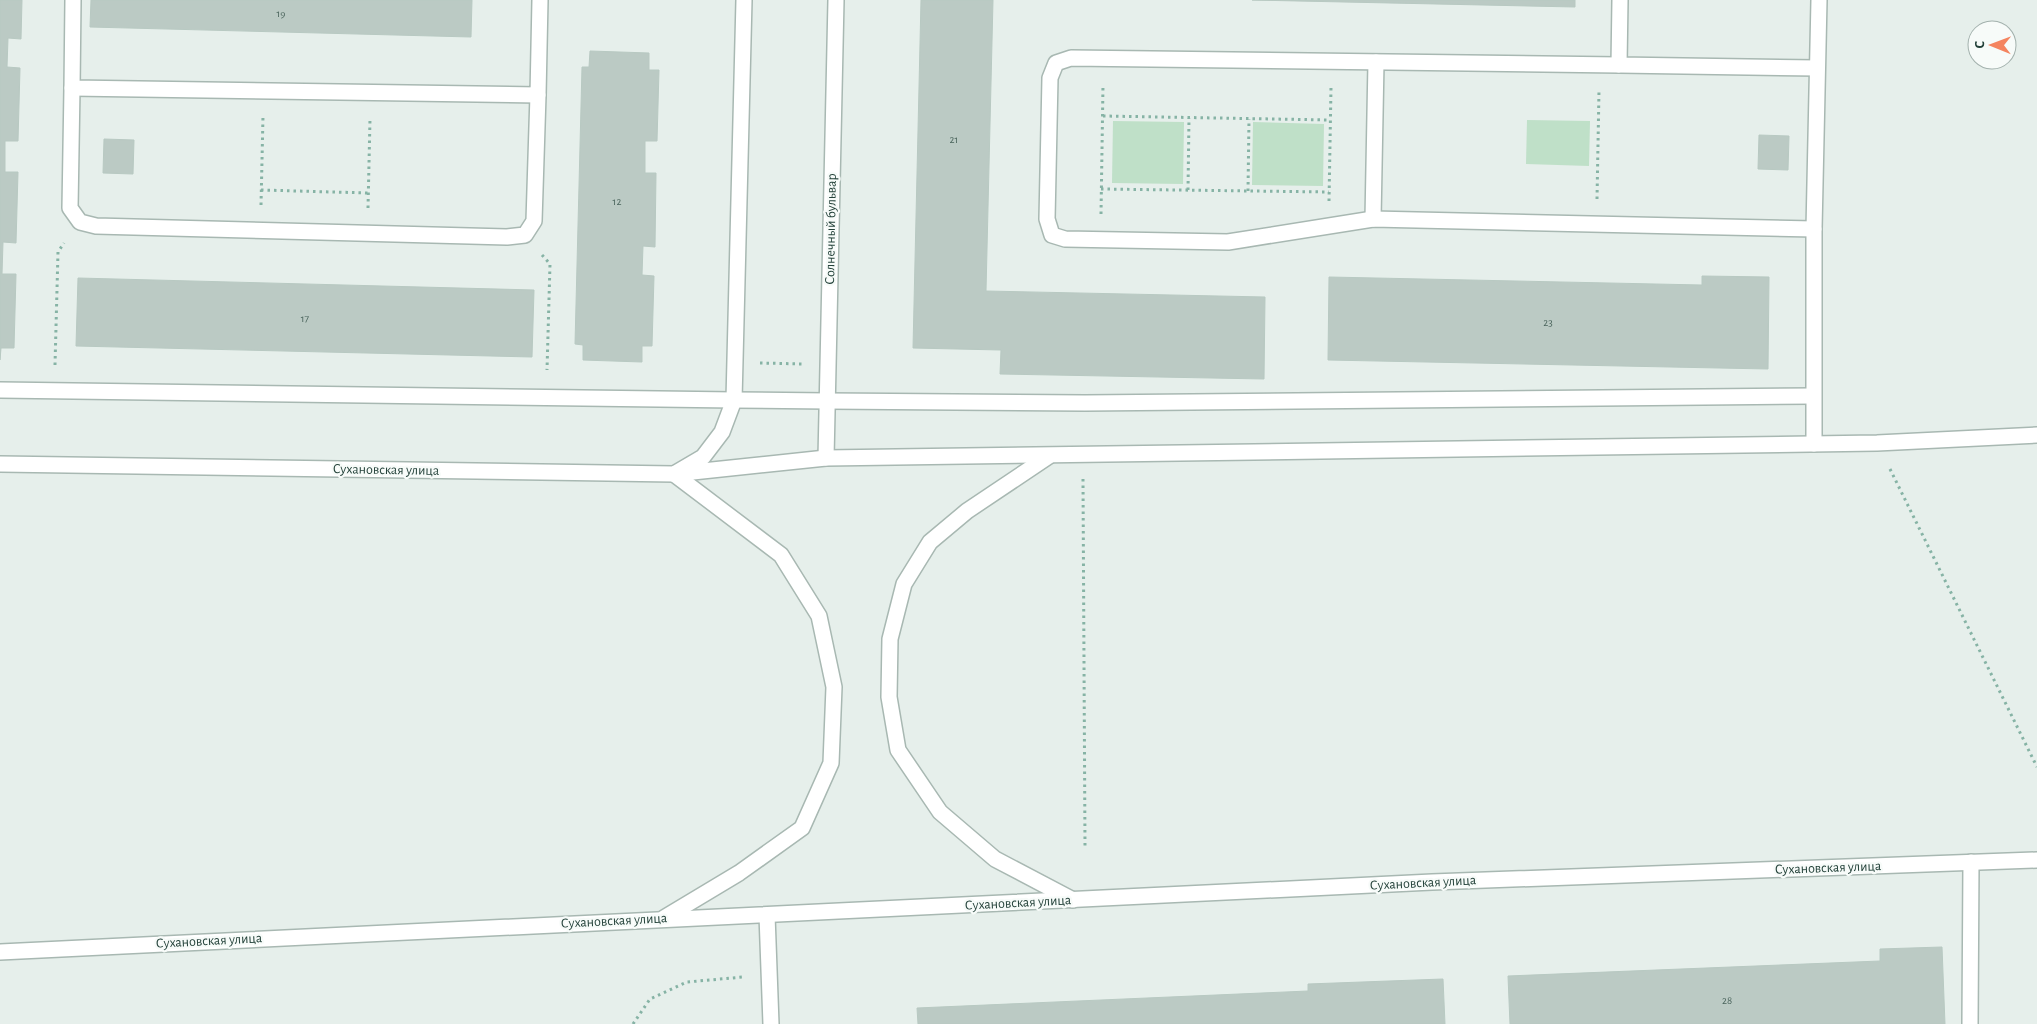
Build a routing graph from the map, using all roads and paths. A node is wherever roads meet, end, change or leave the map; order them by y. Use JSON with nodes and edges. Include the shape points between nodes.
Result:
{"nodes":[{"id":1,"x":73,"y":0,"type":"edge"},
{"id":2,"x":540,"y":0,"type":"edge"},
{"id":3,"x":744,"y":0,"type":"edge"},
{"id":4,"x":836,"y":0,"type":"edge"},
{"id":5,"x":1620,"y":0,"type":"edge"},
{"id":6,"x":1819,"y":0,"type":"edge"},
{"id":7,"x":1104,"y":58,"type":"junction"},
{"id":8,"x":1332,"y":62,"type":"junction"},
{"id":9,"x":1376,"y":62,"type":"junction"},
{"id":10,"x":1600,"y":65,"type":"junction"},
{"id":11,"x":1619,"y":66,"type":"junction"},
{"id":12,"x":1817,"y":68,"type":"junction"},
{"id":13,"x":72,"y":88,"type":"junction"},
{"id":14,"x":264,"y":91,"type":"junction"},
{"id":15,"x":371,"y":92,"type":"junction"},
{"id":16,"x":538,"y":95,"type":"junction"},
{"id":17,"x":1103,"y":116,"type":"junction"},
{"id":18,"x":1189,"y":118,"type":"junction"},
{"id":19,"x":1249,"y":119,"type":"junction"},
{"id":20,"x":1330,"y":120,"type":"junction"},
{"id":21,"x":1101,"y":189,"type":"junction"},
{"id":22,"x":261,"y":190,"type":"junction"},
{"id":23,"x":1188,"y":190,"type":"junction"},
{"id":24,"x":1248,"y":191,"type":"junction"},
{"id":25,"x":1329,"y":192,"type":"junction"},
{"id":26,"x":368,"y":193,"type":"junction"},
{"id":27,"x":1373,"y":219,"type":"junction"},
{"id":28,"x":80,"y":222,"type":"junction"},
{"id":29,"x":1596,"y":224,"type":"junction"},
{"id":30,"x":1328,"y":226,"type":"junction"},
{"id":31,"x":1814,"y":229,"type":"junction"},
{"id":32,"x":260,"y":230,"type":"junction"},
{"id":33,"x":367,"y":233,"type":"junction"},
{"id":34,"x":525,"y":235,"type":"junction"},
{"id":35,"x":1100,"y":240,"type":"junction"},
{"id":36,"x":759,"y":363,"type":"dead end"},
{"id":37,"x":805,"y":364,"type":"dead end"},
{"id":38,"x":55,"y":365,"type":"dead end"},
{"id":39,"x":547,"y":371,"type":"dead end"},
{"id":40,"x":0,"y":390,"type":"edge"},
{"id":41,"x":1813,"y":396,"type":"junction"},
{"id":42,"x":734,"y":400,"type":"junction"},
{"id":43,"x":828,"y":401,"type":"junction"},
{"id":44,"x":2037,"y":435,"type":"edge"},
{"id":45,"x":1877,"y":443,"type":"junction"},
{"id":46,"x":1814,"y":444,"type":"junction"},
{"id":47,"x":1049,"y":456,"type":"junction"},
{"id":48,"x":1083,"y":456,"type":"junction"},
{"id":49,"x":826,"y":458,"type":"junction"},
{"id":50,"x":0,"y":464,"type":"edge"},
{"id":51,"x":674,"y":474,"type":"junction"},
{"id":52,"x":2037,"y":767,"type":"edge"},
{"id":53,"x":1085,"y":846,"type":"dead end"},
{"id":54,"x":2037,"y":860,"type":"edge"},
{"id":55,"x":1971,"y":862,"type":"junction"},
{"id":56,"x":1074,"y":900,"type":"junction"},
{"id":57,"x":767,"y":915,"type":"junction"},
{"id":58,"x":664,"y":918,"type":"junction"},
{"id":59,"x":0,"y":952,"type":"edge"},
{"id":60,"x":768,"y":975,"type":"junction"},
{"id":61,"x":633,"y":1024,"type":"edge"},
{"id":62,"x":771,"y":1024,"type":"edge"},
{"id":63,"x":1970,"y":1024,"type":"edge"}],
"edges":[{"from":1,"to":13,"type":"street"},
{"from":2,"to":16,"type":"street"},
{"from":3,"to":42,"type":"street"},
{"from":4,"to":43,"type":"street","name":"Солнечный бульвар"},
{"from":5,"to":11,"type":"street"},
{"from":6,"to":12,"type":"street"},
{"from":7,"to":8,"type":"street"},
{"from":7,"to":17,"type":"path"},
{"from":7,"to":35,"type":"street","via":[[1071,58],[1056,64],[1050,78],[1047,210],[1052,235],[1065,239]]},
{"from":8,"to":9,"type":"street"},
{"from":8,"to":20,"type":"path"},
{"from":9,"to":10,"type":"street"},
{"from":9,"to":27,"type":"street"},
{"from":10,"to":11,"type":"street"},
{"from":10,"to":29,"type":"path"},
{"from":11,"to":12,"type":"street"},
{"from":12,"to":31,"type":"street"},
{"from":13,"to":14,"type":"street"},
{"from":13,"to":28,"type":"street","via":[[70,208]]},
{"from":14,"to":15,"type":"street"},
{"from":14,"to":22,"type":"path"},
{"from":15,"to":16,"type":"street"},
{"from":15,"to":26,"type":"path"},
{"from":16,"to":34,"type":"street","via":[[534,221]]},
{"from":17,"to":18,"type":"path"},
{"from":17,"to":21,"type":"path"},
{"from":18,"to":19,"type":"path"},
{"from":18,"to":23,"type":"path"},
{"from":19,"to":20,"type":"path"},
{"from":19,"to":24,"type":"path"},
{"from":20,"to":25,"type":"path"},
{"from":21,"to":23,"type":"path"},
{"from":21,"to":35,"type":"path"},
{"from":22,"to":26,"type":"path"},
{"from":22,"to":32,"type":"path"},
{"from":23,"to":24,"type":"path"},
{"from":24,"to":25,"type":"path"},
{"from":25,"to":30,"type":"path"},
{"from":26,"to":33,"type":"path"},
{"from":27,"to":29,"type":"street"},
{"from":27,"to":30,"type":"street"},
{"from":28,"to":32,"type":"street","via":[[96,226]]},
{"from":28,"to":38,"type":"path","via":[[58,252]]},
{"from":29,"to":31,"type":"street"},
{"from":30,"to":35,"type":"street","via":[[1228,242]]},
{"from":31,"to":41,"type":"street"},
{"from":32,"to":33,"type":"street"},
{"from":33,"to":34,"type":"street"},
{"from":34,"to":39,"type":"path","via":[[550,264]]},
{"from":36,"to":37,"type":"path"},
{"from":40,"to":42,"type":"street"},
{"from":41,"to":43,"type":"street","via":[[1085,403]]},
{"from":41,"to":46,"type":"street"},
{"from":42,"to":43,"type":"street"},
{"from":42,"to":51,"type":"street","via":[[722,432],[703,457]]},
{"from":43,"to":49,"type":"street","name":"Солнечный бульвар"},
{"from":44,"to":45,"type":"street","name":"Сухановская улица"},
{"from":45,"to":46,"type":"street","name":"Сухановская улица"},
{"from":45,"to":52,"type":"path"},
{"from":46,"to":48,"type":"street","name":"Сухановская улица"},
{"from":47,"to":48,"type":"street","name":"Сухановская улица"},
{"from":47,"to":49,"type":"street","name":"Сухановская улица"},
{"from":47,"to":56,"type":"street","via":[[967,511],[930,542],[904,584],[890,639],[889,696],[898,750],[940,812],[995,859]]},
{"from":48,"to":53,"type":"path"},
{"from":49,"to":51,"type":"street","name":"Сухановская улица"},
{"from":50,"to":51,"type":"street","name":"Сухановская улица"},
{"from":51,"to":58,"type":"street","via":[[781,555],[819,616],[834,688],[831,763],[802,828],[739,873]]},
{"from":54,"to":55,"type":"street","name":"Сухановская улица"},
{"from":55,"to":56,"type":"street","name":"Сухановская улица","via":[[1432,882]]},
{"from":55,"to":63,"type":"street"},
{"from":56,"to":57,"type":"street","name":"Сухановская улица"},
{"from":57,"to":58,"type":"street","name":"Сухановская улица"},
{"from":57,"to":60,"type":"street"},
{"from":58,"to":59,"type":"street","name":"Сухановская улица"},
{"from":60,"to":61,"type":"path","via":[[686,982],[650,999]]},
{"from":60,"to":62,"type":"street"}]}
